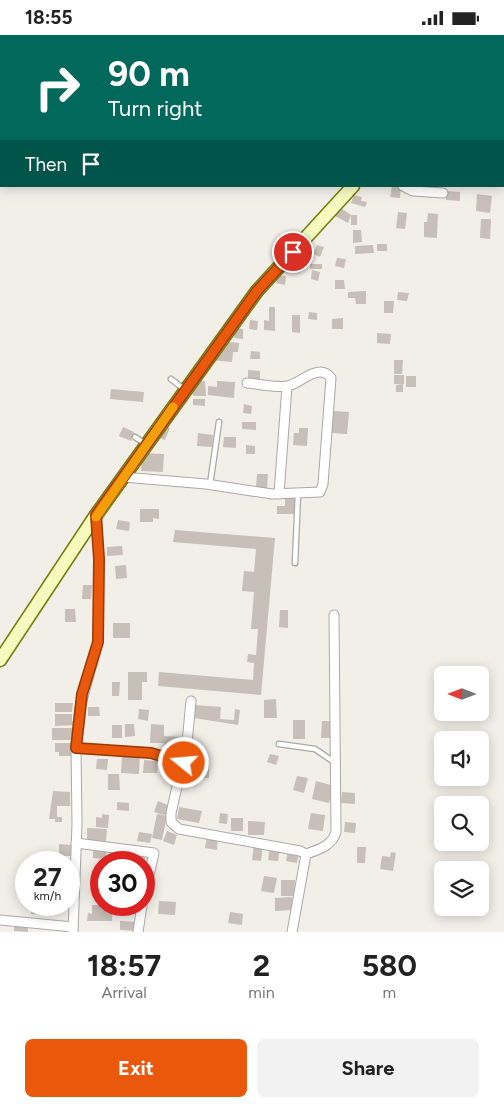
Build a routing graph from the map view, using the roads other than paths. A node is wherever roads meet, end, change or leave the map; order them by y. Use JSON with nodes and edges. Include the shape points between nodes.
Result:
{"nodes":[{"id":1,"x":352,"y":187,"type":"edge"},
{"id":2,"x":405,"y":187,"type":"edge"},
{"id":3,"x":443,"y":193,"type":"dead end"},
{"id":4,"x":171,"y":379,"type":"dead end"},
{"id":5,"x":247,"y":383,"type":"dead end"},
{"id":6,"x":181,"y":386,"type":"junction"},
{"id":7,"x":287,"y":386,"type":"junction"},
{"id":8,"x":219,"y":422,"type":"dead end"},
{"id":9,"x":123,"y":477,"type":"junction"},
{"id":10,"x":210,"y":485,"type":"junction"},
{"id":11,"x":279,"y":494,"type":"junction"},
{"id":12,"x":298,"y":495,"type":"junction"},
{"id":13,"x":96,"y":515,"type":"junction"},
{"id":14,"x":295,"y":563,"type":"dead end"},
{"id":15,"x":334,"y":615,"type":"dead end"},
{"id":16,"x":0,"y":660,"type":"edge"},
{"id":17,"x":191,"y":701,"type":"dead end"},
{"id":18,"x":279,"y":744,"type":"dead end"},
{"id":19,"x":76,"y":748,"type":"junction"},
{"id":20,"x":184,"y":763,"type":"junction"},
{"id":21,"x":335,"y":763,"type":"junction"},
{"id":22,"x":76,"y":843,"type":"junction"},
{"id":23,"x":138,"y":851,"type":"edge"},
{"id":24,"x":306,"y":854,"type":"junction"},
{"id":25,"x":140,"y":916,"type":"edge"},
{"id":26,"x":0,"y":920,"type":"edge"},
{"id":27,"x":73,"y":930,"type":"edge"},
{"id":28,"x":138,"y":932,"type":"edge"},
{"id":29,"x":292,"y":932,"type":"edge"}],
"edges":[{"from":1,"to":6,"type":"street","via":[[257,291]]},
{"from":2,"to":3,"type":"street","via":[[413,191]]},
{"from":4,"to":6,"type":"lane"},
{"from":5,"to":7,"type":"street"},
{"from":6,"to":9,"type":"street","via":[[141,441]]},
{"from":7,"to":11,"type":"street"},
{"from":7,"to":12,"type":"street","via":[[315,373],[324,373],[331,379],[323,487],[319,493]]},
{"from":8,"to":10,"type":"lane"},
{"from":9,"to":10,"type":"street"},
{"from":9,"to":13,"type":"street"},
{"from":10,"to":11,"type":"street"},
{"from":11,"to":12,"type":"street"},
{"from":12,"to":14,"type":"lane"},
{"from":13,"to":16,"type":"street"},
{"from":13,"to":19,"type":"street","via":[[98,642],[82,694]]},
{"from":15,"to":21,"type":"street"},
{"from":17,"to":20,"type":"street"},
{"from":18,"to":21,"type":"lane","via":[[316,749]]},
{"from":19,"to":20,"type":"street","via":[[151,753]]},
{"from":19,"to":22,"type":"street"},
{"from":20,"to":24,"type":"street","via":[[171,813],[174,827]]},
{"from":21,"to":24,"type":"street","via":[[334,838],[319,850]]},
{"from":22,"to":23,"type":"street"},
{"from":22,"to":27,"type":"street"},
{"from":24,"to":29,"type":"street"},
{"from":25,"to":28,"type":"street"},
{"from":26,"to":27,"type":"street"}]}
